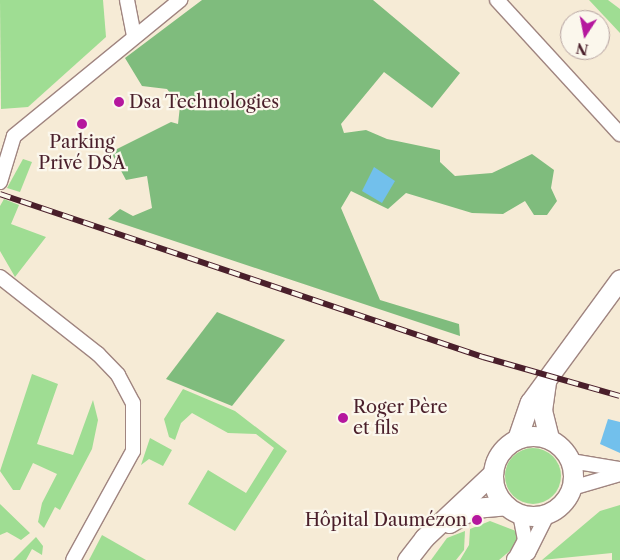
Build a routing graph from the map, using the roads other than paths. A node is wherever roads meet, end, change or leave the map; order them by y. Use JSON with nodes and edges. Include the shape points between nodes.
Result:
{"nodes":[{"id":1,"x":127,"y":0,"type":"edge"},
{"id":2,"x":180,"y":0,"type":"edge"},
{"id":3,"x":497,"y":0,"type":"edge"},
{"id":4,"x":134,"y":34,"type":"junction"},
{"id":5,"x":620,"y":134,"type":"edge"},
{"id":6,"x":0,"y":182,"type":"edge"},
{"id":7,"x":0,"y":277,"type":"edge"},
{"id":8,"x":620,"y":279,"type":"edge"},
{"id":9,"x":547,"y":380,"type":"junction"},
{"id":10,"x":517,"y":439,"type":"junction"},
{"id":11,"x":549,"y":439,"type":"junction"},
{"id":12,"x":570,"y":461,"type":"junction"},
{"id":13,"x":620,"y":469,"type":"edge"},
{"id":14,"x":493,"y":472,"type":"junction"},
{"id":15,"x":620,"y":474,"type":"edge"},
{"id":16,"x":572,"y":488,"type":"junction"},
{"id":17,"x":513,"y":509,"type":"junction"},
{"id":18,"x":548,"y":514,"type":"junction"},
{"id":19,"x":73,"y":560,"type":"edge"},
{"id":20,"x":408,"y":560,"type":"edge"}],
"edges":[{"from":1,"to":4,"type":"street"},
{"from":2,"to":4,"type":"street"},
{"from":3,"to":5,"type":"street"},
{"from":4,"to":6,"type":"street","via":[[14,136]]},
{"from":7,"to":19,"type":"street","via":[[98,354],[118,375],[133,404],[133,451]]},
{"from":8,"to":9,"type":"main road"},
{"from":9,"to":10,"type":"main road","via":[[530,402]]},
{"from":9,"to":11,"type":"main road","via":[[542,410]]},
{"from":10,"to":11,"type":"main road"},
{"from":10,"to":14,"type":"main road","via":[[499,455]]},
{"from":11,"to":12,"type":"main road"},
{"from":12,"to":13,"type":"street"},
{"from":12,"to":16,"type":"main road"},
{"from":14,"to":17,"type":"main road","via":[[496,491]]},
{"from":14,"to":20,"type":"main road","via":[[424,538]]},
{"from":15,"to":16,"type":"street"},
{"from":16,"to":18,"type":"main road","via":[[558,508]]},
{"from":17,"to":18,"type":"main road"},
{"from":17,"to":18,"type":"street","via":[[526,540],[514,559],[528,553]]},
{"from":17,"to":20,"type":"main road","via":[[489,504],[467,512]]}]}
